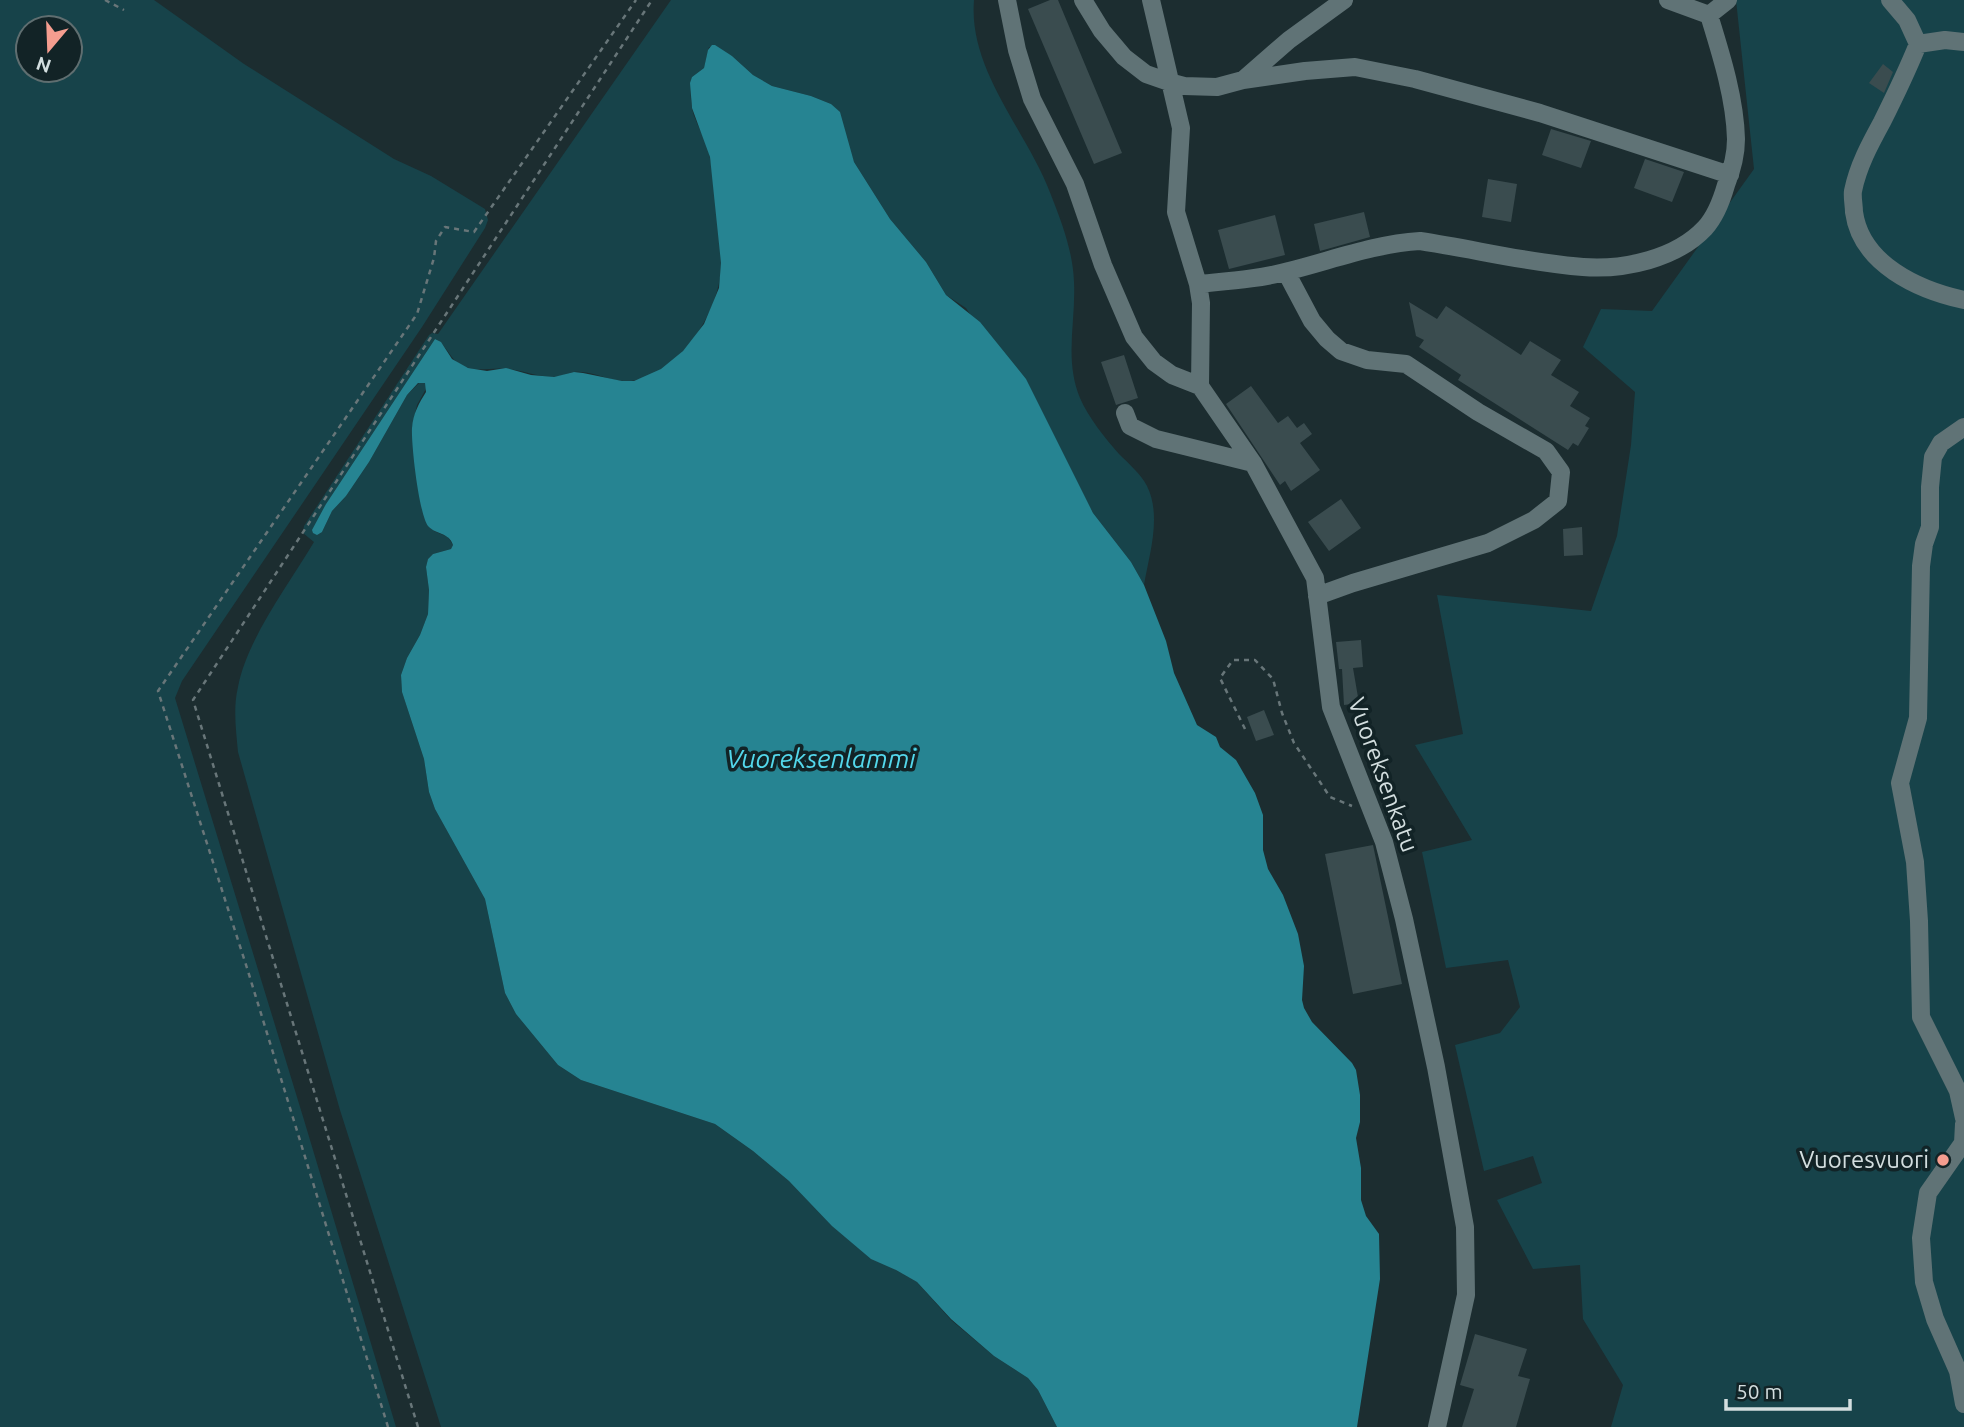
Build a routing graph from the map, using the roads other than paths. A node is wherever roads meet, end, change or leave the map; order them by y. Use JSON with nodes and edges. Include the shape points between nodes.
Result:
{"nodes":[{"id":1,"x":1007,"y":0,"type":"edge"},
{"id":2,"x":1083,"y":0,"type":"edge"},
{"id":3,"x":1151,"y":0,"type":"edge"},
{"id":4,"x":1344,"y":0,"type":"edge"},
{"id":5,"x":1668,"y":0,"type":"edge"},
{"id":6,"x":1727,"y":0,"type":"edge"},
{"id":7,"x":1890,"y":0,"type":"edge"},
{"id":8,"x":1709,"y":15,"type":"junction"},
{"id":9,"x":1964,"y":42,"type":"edge"},
{"id":10,"x":1918,"y":44,"type":"junction"},
{"id":11,"x":1243,"y":80,"type":"junction"},
{"id":12,"x":1169,"y":82,"type":"junction"},
{"id":13,"x":1730,"y":174,"type":"junction"},
{"id":14,"x":1286,"y":272,"type":"junction"},
{"id":15,"x":1198,"y":284,"type":"junction"},
{"id":16,"x":1964,"y":300,"type":"edge"},
{"id":17,"x":1200,"y":386,"type":"junction"},
{"id":18,"x":1125,"y":413,"type":"dead end"},
{"id":19,"x":1964,"y":426,"type":"edge"},
{"id":20,"x":1253,"y":463,"type":"junction"},
{"id":21,"x":1317,"y":596,"type":"junction"},
{"id":22,"x":1964,"y":1118,"type":"edge"},
{"id":23,"x":1964,"y":1124,"type":"edge"},
{"id":24,"x":1964,"y":1404,"type":"edge"},
{"id":25,"x":1437,"y":1427,"type":"edge"}],
"edges":[{"from":1,"to":17,"type":"street","via":[[1032,99],[1075,184],[1134,337],[1154,362]]},
{"from":2,"to":12,"type":"street","via":[[1124,57],[1146,74]]},
{"from":3,"to":12,"type":"street"},
{"from":4,"to":11,"type":"street"},
{"from":5,"to":8,"type":"street"},
{"from":6,"to":8,"type":"street"},
{"from":7,"to":10,"type":"street","via":[[1907,20]]},
{"from":8,"to":13,"type":"street","via":[[1734,116],[1736,141]]},
{"from":9,"to":10,"type":"street"},
{"from":10,"to":16,"type":"street","via":[[1861,163],[1852,194],[1856,224],[1870,249],[1898,273],[1931,291]]},
{"from":11,"to":12,"type":"street","via":[[1217,87]]},
{"from":11,"to":13,"type":"street","via":[[1355,67],[1540,113]]},
{"from":12,"to":15,"type":"street","via":[[1181,128],[1175,212]]},
{"from":13,"to":14,"type":"street","via":[[1706,227],[1681,248],[1653,259],[1583,268],[1420,241],[1387,244]]},
{"from":14,"to":15,"type":"street"},
{"from":14,"to":21,"type":"street","via":[[1312,321],[1341,351],[1367,360],[1406,364],[1546,451],[1561,472],[1558,501],[1508,535]]},
{"from":15,"to":17,"type":"street"},
{"from":17,"to":20,"type":"street","name":"Vuoreksenkatu"},
{"from":18,"to":20,"type":"street","via":[[1130,426],[1148,435]]},
{"from":19,"to":22,"type":"street","via":[[1941,443],[1933,457],[1930,527],[1921,566],[1918,718],[1900,783],[1915,862],[1921,1017],[1958,1091]]},
{"from":20,"to":21,"type":"street","name":"Vuoreksenkatu","via":[[1315,578]]},
{"from":21,"to":25,"type":"street","name":"Vuoreksenkatu","via":[[1331,707],[1384,842],[1404,919],[1465,1227],[1466,1295]]},
{"from":23,"to":24,"type":"street","via":[[1963,1143],[1928,1193],[1921,1238],[1924,1282],[1958,1371]]}]}
